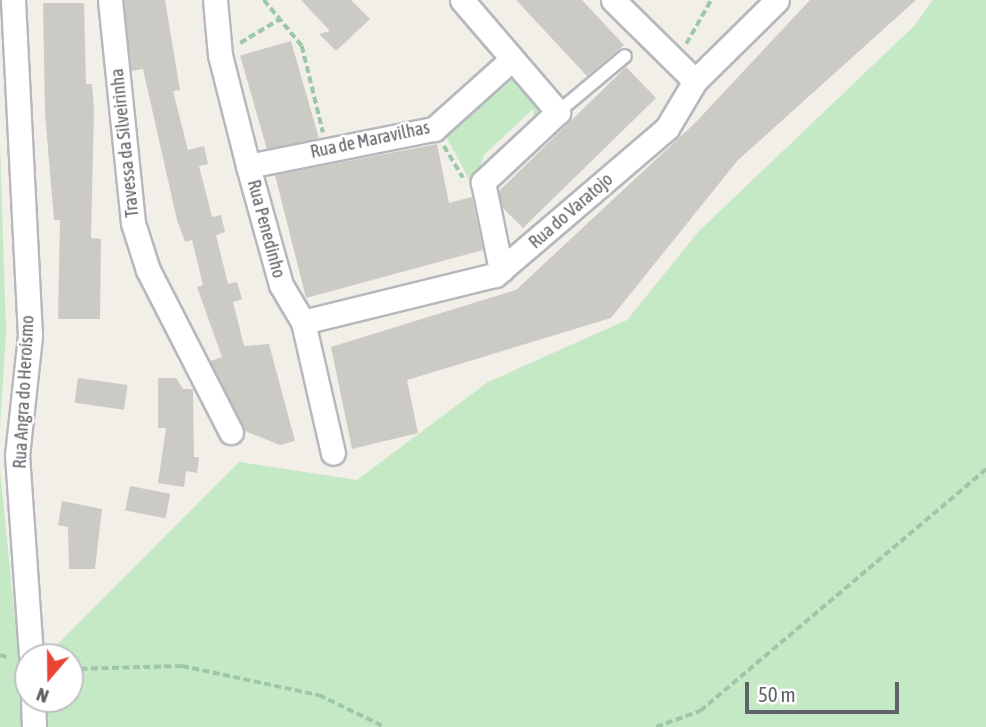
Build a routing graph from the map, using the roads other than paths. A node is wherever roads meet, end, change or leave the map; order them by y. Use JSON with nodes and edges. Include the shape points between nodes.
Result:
{"nodes":[{"id":1,"x":13,"y":0,"type":"edge"},
{"id":2,"x":110,"y":0,"type":"edge"},
{"id":3,"x":215,"y":0,"type":"edge"},
{"id":4,"x":462,"y":0,"type":"edge"},
{"id":5,"x":613,"y":0,"type":"edge"},
{"id":6,"x":777,"y":0,"type":"edge"},
{"id":7,"x":625,"y":57,"type":"dead end"},
{"id":8,"x":511,"y":60,"type":"junction"},
{"id":9,"x":695,"y":81,"type":"junction"},
{"id":10,"x":558,"y":112,"type":"junction"},
{"id":11,"x":248,"y":166,"type":"junction"},
{"id":12,"x":501,"y":270,"type":"junction"},
{"id":13,"x":303,"y":322,"type":"junction"},
{"id":14,"x":231,"y":432,"type":"dead end"},
{"id":15,"x":334,"y":453,"type":"dead end"},
{"id":16,"x":30,"y":643,"type":"edge"}],
"edges":[{"from":1,"to":16,"type":"street","name":"Rua Angra do Heroísmo","via":[[30,337],[17,455]]},
{"from":2,"to":14,"type":"street","name":"Travessa da Silveirinha","via":[[133,223],[148,270]]},
{"from":3,"to":11,"type":"street","name":"Rua Penedinho","via":[[220,55]]},
{"from":4,"to":8,"type":"street"},
{"from":5,"to":9,"type":"street"},
{"from":6,"to":9,"type":"street","name":"Rua do Varatojo"},
{"from":7,"to":10,"type":"lane"},
{"from":8,"to":10,"type":"street"},
{"from":8,"to":11,"type":"street","name":"Rua de Maravilhas","via":[[434,129]]},
{"from":9,"to":12,"type":"street","name":"Rua do Varatojo","via":[[667,128]]},
{"from":10,"to":12,"type":"street","via":[[483,182]]},
{"from":11,"to":13,"type":"street","name":"Rua Penedinho","via":[[281,285]]},
{"from":12,"to":13,"type":"street","name":"Rua do Varatojo"},
{"from":13,"to":15,"type":"street","name":"Rua Penedinho"}]}
